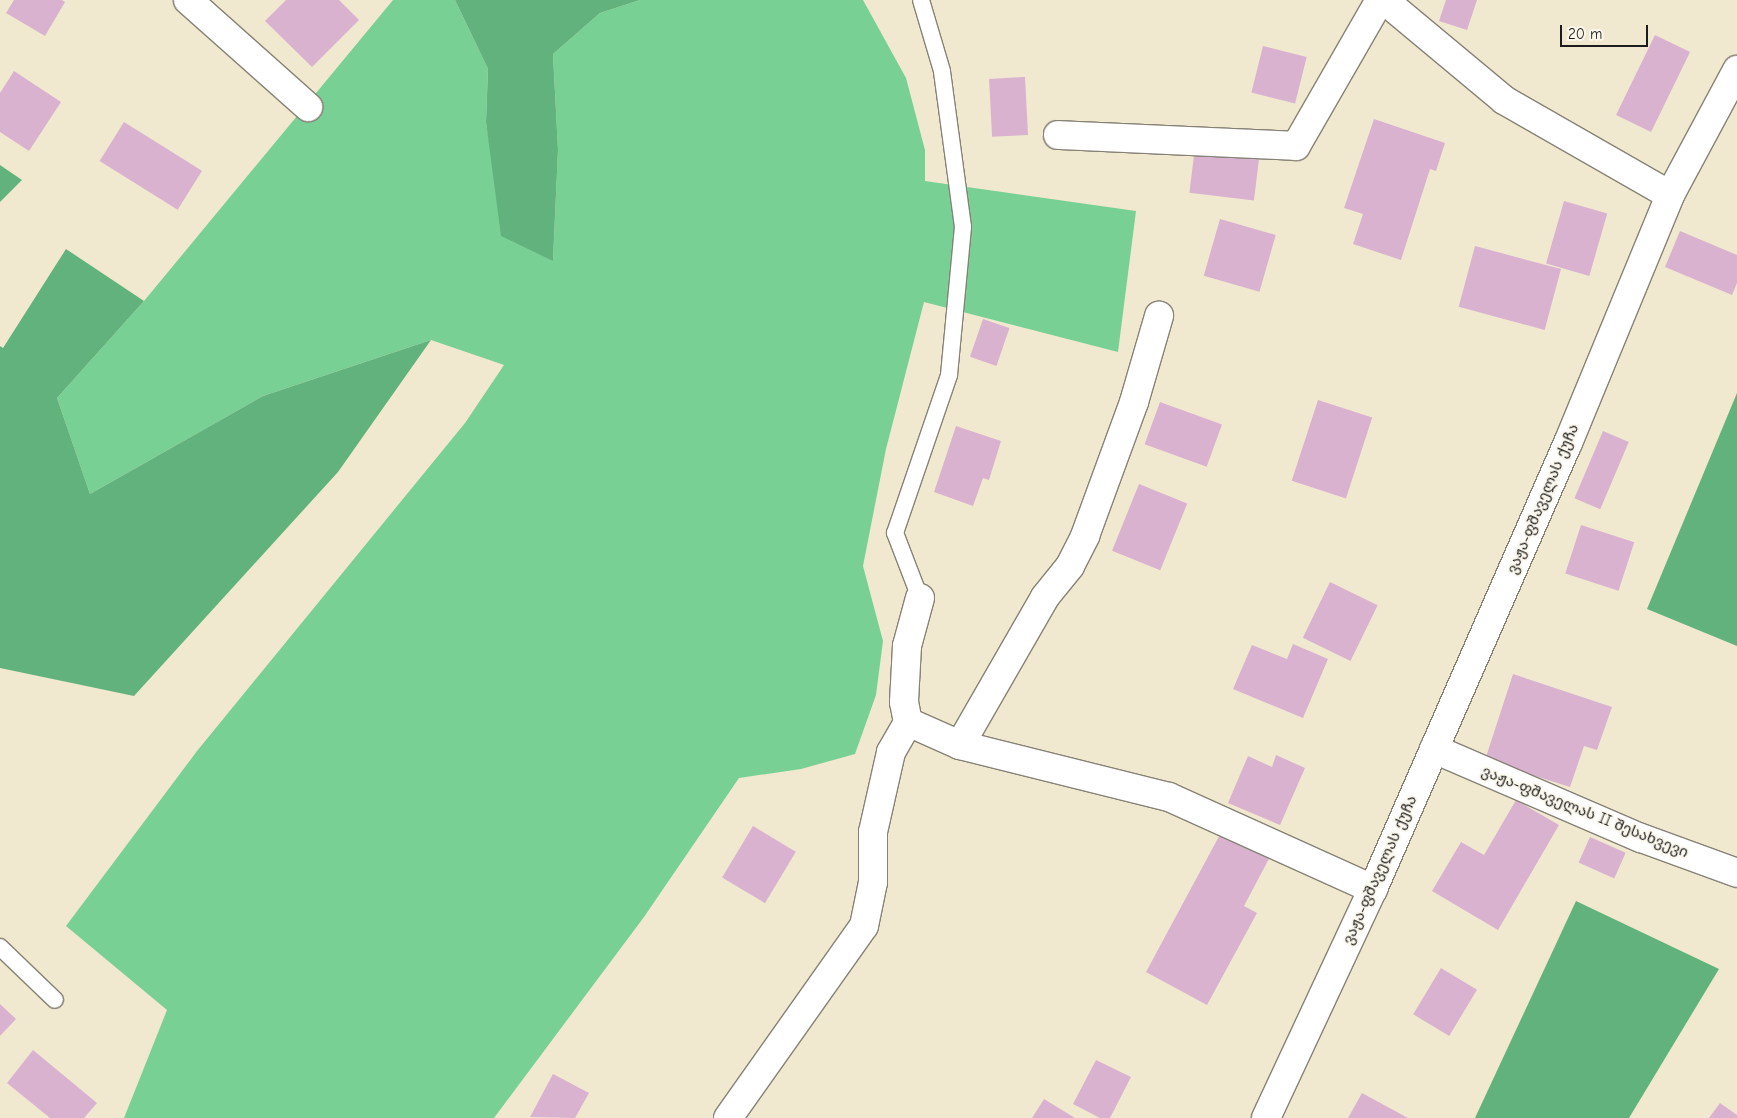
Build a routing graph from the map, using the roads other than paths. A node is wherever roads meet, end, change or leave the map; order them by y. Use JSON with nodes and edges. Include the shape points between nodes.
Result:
{"nodes":[{"id":1,"x":188,"y":0,"type":"edge"},
{"id":2,"x":921,"y":0,"type":"edge"},
{"id":3,"x":1380,"y":0,"type":"edge"},
{"id":4,"x":1384,"y":0,"type":"edge"},
{"id":5,"x":1737,"y":70,"type":"edge"},
{"id":6,"x":308,"y":107,"type":"dead end"},
{"id":7,"x":1058,"y":135,"type":"dead end"},
{"id":8,"x":1670,"y":195,"type":"junction"},
{"id":9,"x":1159,"y":316,"type":"dead end"},
{"id":10,"x":920,"y":598,"type":"joint"},
{"id":11,"x":908,"y":722,"type":"junction"},
{"id":12,"x":960,"y":745,"type":"junction"},
{"id":13,"x":1434,"y":749,"type":"junction"},
{"id":14,"x":1737,"y":873,"type":"edge"},
{"id":15,"x":1373,"y":889,"type":"junction"},
{"id":16,"x":0,"y":947,"type":"edge"},
{"id":17,"x":55,"y":1000,"type":"dead end"},
{"id":18,"x":728,"y":1118,"type":"edge"},
{"id":19,"x":1266,"y":1118,"type":"edge"}],
"edges":[{"from":1,"to":6,"type":"street"},
{"from":2,"to":10,"type":"lane","via":[[942,71],[963,227],[949,375],[895,533]]},
{"from":3,"to":7,"type":"street","via":[[1296,146]]},
{"from":4,"to":8,"type":"street","via":[[1504,100]]},
{"from":5,"to":8,"type":"street","name":"ვაჟა-ფშაველას ქუჩა"},
{"from":8,"to":13,"type":"street","name":"ვაჟა-ფშაველას ქუჩა","via":[[1568,443]]},
{"from":9,"to":12,"type":"street","via":[[1134,402],[1085,536],[1070,566],[1045,596]]},
{"from":10,"to":11,"type":"street","via":[[908,646],[904,702]]},
{"from":11,"to":12,"type":"street"},
{"from":11,"to":18,"type":"street","via":[[891,752],[873,832],[873,882],[864,926]]},
{"from":12,"to":15,"type":"street","via":[[1170,797]]},
{"from":13,"to":14,"type":"street","name":"ვაჟა-ფშაველას II შესახვევი","via":[[1641,838]]},
{"from":13,"to":15,"type":"street","name":"ვაჟა-ფშაველას ქუჩა"},
{"from":15,"to":19,"type":"street","name":"ვაჟა-ფშაველას ქუჩა"},
{"from":16,"to":17,"type":"lane"}]}
